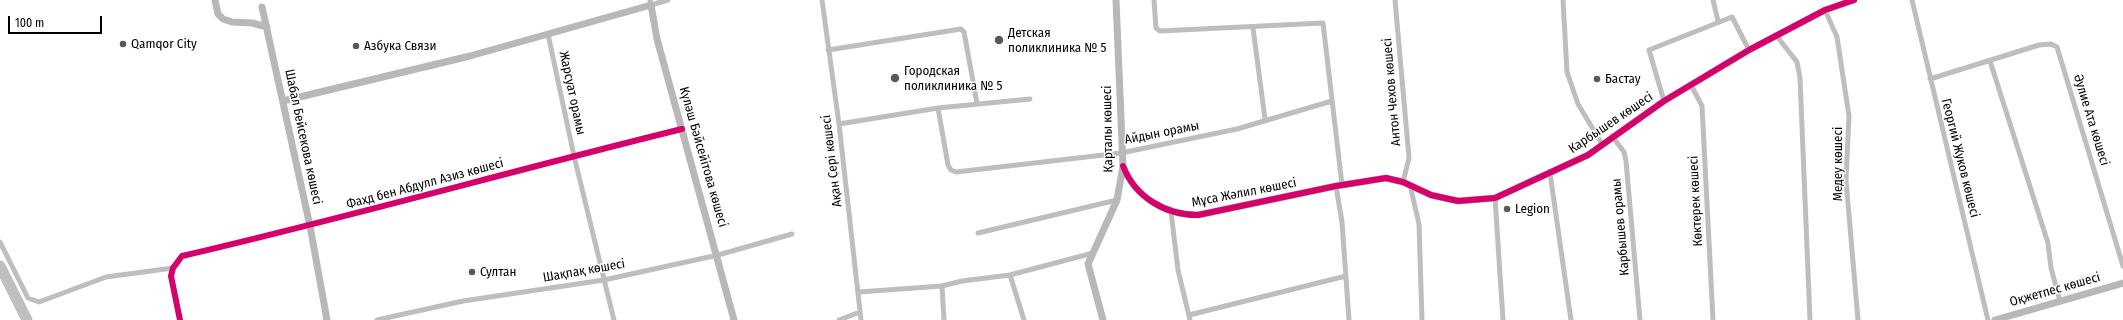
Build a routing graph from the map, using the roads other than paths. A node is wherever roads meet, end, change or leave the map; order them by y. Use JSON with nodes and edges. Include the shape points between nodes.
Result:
{"nodes":[{"id":1,"x":215,"y":0,"type":"edge"},
{"id":2,"x":668,"y":0,"type":"edge"},
{"id":3,"x":822,"y":0,"type":"edge"},
{"id":4,"x":1116,"y":0,"type":"edge"},
{"id":5,"x":1154,"y":0,"type":"edge"},
{"id":6,"x":1395,"y":0,"type":"edge"},
{"id":7,"x":1563,"y":0,"type":"edge"},
{"id":8,"x":1712,"y":0,"type":"edge"},
{"id":9,"x":1854,"y":0,"type":"edge"},
{"id":10,"x":1912,"y":0,"type":"edge"},
{"id":11,"x":650,"y":3,"type":"edge"},
{"id":12,"x":262,"y":7,"type":"dead end"},
{"id":13,"x":1825,"y":10,"type":"junction"},
{"id":14,"x":1718,"y":21,"type":"junction"},
{"id":15,"x":267,"y":27,"type":"junction"},
{"id":16,"x":1253,"y":28,"type":"junction"},
{"id":17,"x":548,"y":34,"type":"junction"},
{"id":18,"x":1776,"y":35,"type":"junction"},
{"id":19,"x":828,"y":50,"type":"junction"},
{"id":20,"x":1749,"y":50,"type":"junction"},
{"id":21,"x":1990,"y":60,"type":"junction"},
{"id":22,"x":1930,"y":79,"type":"junction"},
{"id":23,"x":1691,"y":84,"type":"junction"},
{"id":24,"x":1030,"y":99,"type":"dead end"},
{"id":25,"x":283,"y":101,"type":"junction"},
{"id":26,"x":1332,"y":101,"type":"junction"},
{"id":27,"x":1664,"y":101,"type":"junction"},
{"id":28,"x":977,"y":103,"type":"junction"},
{"id":29,"x":938,"y":108,"type":"junction"},
{"id":30,"x":1265,"y":119,"type":"junction"},
{"id":31,"x":839,"y":124,"type":"junction"},
{"id":32,"x":682,"y":129,"type":"junction"},
{"id":33,"x":1612,"y":136,"type":"junction"},
{"id":34,"x":1602,"y":144,"type":"junction"},
{"id":35,"x":1121,"y":153,"type":"junction"},
{"id":36,"x":574,"y":156,"type":"junction"},
{"id":37,"x":1123,"y":166,"type":"junction"},
{"id":38,"x":1550,"y":173,"type":"junction"},
{"id":39,"x":1407,"y":184,"type":"junction"},
{"id":40,"x":1339,"y":185,"type":"junction"},
{"id":41,"x":1495,"y":198,"type":"junction"},
{"id":42,"x":1117,"y":200,"type":"junction"},
{"id":43,"x":1171,"y":212,"type":"junction"},
{"id":44,"x":310,"y":226,"type":"junction"},
{"id":45,"x":792,"y":234,"type":"dead end"},
{"id":46,"x":978,"y":234,"type":"dead end"},
{"id":47,"x":0,"y":242,"type":"edge"},
{"id":48,"x":1094,"y":253,"type":"junction"},
{"id":49,"x":718,"y":255,"type":"junction"},
{"id":50,"x":175,"y":265,"type":"junction"},
{"id":51,"x":2123,"y":266,"type":"edge"},
{"id":52,"x":1010,"y":275,"type":"junction"},
{"id":53,"x":1346,"y":276,"type":"junction"},
{"id":54,"x":604,"y":280,"type":"junction"},
{"id":55,"x":2123,"y":283,"type":"edge"},
{"id":56,"x":942,"y":286,"type":"junction"},
{"id":57,"x":859,"y":292,"type":"junction"},
{"id":58,"x":2060,"y":301,"type":"junction"},
{"id":59,"x":860,"y":312,"type":"junction"},
{"id":60,"x":1190,"y":318,"type":"edge"},
{"id":61,"x":180,"y":320,"type":"edge"},
{"id":62,"x":327,"y":320,"type":"edge"},
{"id":63,"x":377,"y":320,"type":"edge"},
{"id":64,"x":614,"y":320,"type":"edge"},
{"id":65,"x":734,"y":320,"type":"edge"},
{"id":66,"x":839,"y":320,"type":"edge"},
{"id":67,"x":861,"y":320,"type":"edge"},
{"id":68,"x":944,"y":320,"type":"edge"},
{"id":69,"x":1024,"y":320,"type":"edge"},
{"id":70,"x":1103,"y":320,"type":"edge"},
{"id":71,"x":1349,"y":320,"type":"edge"},
{"id":72,"x":1422,"y":320,"type":"edge"},
{"id":73,"x":1503,"y":320,"type":"edge"},
{"id":74,"x":1571,"y":320,"type":"edge"},
{"id":75,"x":1640,"y":320,"type":"edge"},
{"id":76,"x":1713,"y":320,"type":"edge"},
{"id":77,"x":1810,"y":320,"type":"edge"},
{"id":78,"x":1858,"y":320,"type":"edge"},
{"id":79,"x":1988,"y":320,"type":"edge"},
{"id":80,"x":1995,"y":320,"type":"edge"}],
"edges":[{"from":1,"to":15,"type":"street","via":[[218,14],[224,19]]},
{"from":2,"to":11,"type":"street"},
{"from":3,"to":19,"type":"street","name":"Ақан Сері көшесі"},
{"from":4,"to":35,"type":"street","name":"Қарталы көшесі"},
{"from":5,"to":16,"type":"street","via":[[1156,28],[1160,31]]},
{"from":6,"to":39,"type":"street","name":"Антон Чехов көшесі","via":[[1409,158]]},
{"from":7,"to":34,"type":"street","via":[[1567,72],[1578,104]]},
{"from":8,"to":14,"type":"street"},
{"from":9,"to":13,"type":"street","name":"Карбышев көшесі"},
{"from":10,"to":22,"type":"street","name":"Георгий Жуков көшесі"},
{"from":11,"to":17,"type":"street"},
{"from":11,"to":32,"type":"street","name":"Күләш Бәйсейітова көшесі","via":[[657,39]]},
{"from":12,"to":15,"type":"street","name":"Шабал Бейсекова көшесі"},
{"from":13,"to":18,"type":"street","name":"Карбышев көшесі"},
{"from":13,"to":78,"type":"street","name":"Медеу көшесі","via":[[1837,38],[1849,116],[1846,180]]},
{"from":14,"to":20,"type":"street","via":[[1732,17]]},
{"from":14,"to":27,"type":"street","via":[[1649,50]]},
{"from":15,"to":25,"type":"street","name":"Шабал Бейсекова көшесі"},
{"from":16,"to":26,"type":"street","via":[[1323,23]]},
{"from":16,"to":30,"type":"street"},
{"from":17,"to":25,"type":"street","via":[[470,56]]},
{"from":17,"to":36,"type":"street","name":"Жарсуат орамы"},
{"from":18,"to":20,"type":"street","name":"Карбышев көшесі"},
{"from":18,"to":77,"type":"street","via":[[1797,62],[1800,78]]},
{"from":19,"to":28,"type":"street","via":[[961,29],[964,32]]},
{"from":19,"to":31,"type":"street","name":"Ақан Сері көшесі"},
{"from":20,"to":23,"type":"street","name":"Карбышев көшесі"},
{"from":21,"to":22,"type":"street","name":"Әулие Ата көшесі"},
{"from":21,"to":51,"type":"street","name":"Әулие Ата көшесі","via":[[2039,45],[2051,44],[2057,47]]},
{"from":21,"to":58,"type":"street","via":[[2048,243],[2051,268]]},
{"from":22,"to":79,"type":"street","name":"Георгий Жуков көшесі"},
{"from":23,"to":27,"type":"street","name":"Карбышев көшесі"},
{"from":23,"to":76,"type":"street","name":"Көктерек көшесі","via":[[1702,106]]},
{"from":24,"to":28,"type":"street"},
{"from":25,"to":44,"type":"street","name":"Шабал Бейсекова көшесі"},
{"from":26,"to":30,"type":"street","name":"Айдын орамы"},
{"from":26,"to":40,"type":"street"},
{"from":27,"to":33,"type":"street","name":"Карбышев көшесі"},
{"from":28,"to":29,"type":"street"},
{"from":29,"to":31,"type":"street"},
{"from":29,"to":35,"type":"street","name":"Айдын орамы","via":[[948,166],[956,172]]},
{"from":30,"to":35,"type":"street","name":"Айдын орамы","via":[[1215,134]]},
{"from":31,"to":57,"type":"street","name":"Ақан Сері көшесі"},
{"from":32,"to":36,"type":"street","name":"Фахд бен Абдулл Азиз көшесі"},
{"from":32,"to":49,"type":"street","name":"Күләш Бәйсейітова көшесі"},
{"from":33,"to":34,"type":"street","name":"Карбышев көшесі"},
{"from":33,"to":75,"type":"street","name":"Карбышев орамы","via":[[1624,152],[1626,161]]},
{"from":34,"to":38,"type":"street","name":"Карбышев көшесі","via":[[1588,155]]},
{"from":35,"to":37,"type":"street","name":"Қарталы көшесі"},
{"from":36,"to":44,"type":"street","name":"Фахд бен Абдулл Азиз көшесі"},
{"from":36,"to":54,"type":"street","name":"Жарсуат орамы"},
{"from":37,"to":42,"type":"street","name":"Қарталы көшесі"},
{"from":37,"to":43,"type":"street","name":"Мұса Жәлил көшесі","via":[[1128,178],[1138,189],[1154,204]]},
{"from":38,"to":41,"type":"street","name":"Карбышев көшесі"},
{"from":38,"to":74,"type":"street"},
{"from":39,"to":40,"type":"street","name":"Карбышев көшесі","via":[[1386,178]]},
{"from":39,"to":41,"type":"street","name":"Карбышев көшесі","via":[[1458,201]]},
{"from":39,"to":72,"type":"street","name":"Антон Чехов көшесі","via":[[1419,224]]},
{"from":40,"to":43,"type":"street","name":"Мұса Жәлил көшесі","via":[[1198,215]]},
{"from":40,"to":53,"type":"street"},
{"from":41,"to":73,"type":"street"},
{"from":42,"to":46,"type":"street"},
{"from":42,"to":48,"type":"street","name":"Қарталы көшесі"},
{"from":43,"to":60,"type":"street","via":[[1178,270]]},
{"from":44,"to":50,"type":"street","name":"Фахд бен Абдулл Азиз көшесі","via":[[182,256]]},
{"from":44,"to":62,"type":"street","name":"Шабал Бейсекова көшесі"},
{"from":45,"to":49,"type":"street","name":"Шақпақ көшесі"},
{"from":47,"to":50,"type":"street","via":[[28,298],[39,302],[106,277]]},
{"from":48,"to":52,"type":"street"},
{"from":48,"to":70,"type":"street","name":"Қарталы көшесі","via":[[1088,264],[1089,272]]},
{"from":49,"to":54,"type":"street","name":"Шақпақ көшесі"},
{"from":49,"to":65,"type":"street","name":"Күләш Бәйсейітова көшесі"},
{"from":50,"to":61,"type":"street","via":[[172,276]]},
{"from":52,"to":56,"type":"street"},
{"from":52,"to":69,"type":"street"},
{"from":53,"to":60,"type":"street"},
{"from":53,"to":71,"type":"street"},
{"from":54,"to":63,"type":"street","name":"Шақпақ көшесі","via":[[463,301]]},
{"from":54,"to":64,"type":"street","name":"Жарсуат орамы"},
{"from":55,"to":58,"type":"street","name":"Оқжетпес көшесі"},
{"from":56,"to":57,"type":"street"},
{"from":56,"to":68,"type":"street"},
{"from":57,"to":59,"type":"street","name":"Ақан Сері көшесі"},
{"from":58,"to":80,"type":"street","name":"Оқжетпес көшесі"},
{"from":59,"to":66,"type":"street"},
{"from":59,"to":67,"type":"street","name":"Ақан Сері көшесі"}]}
